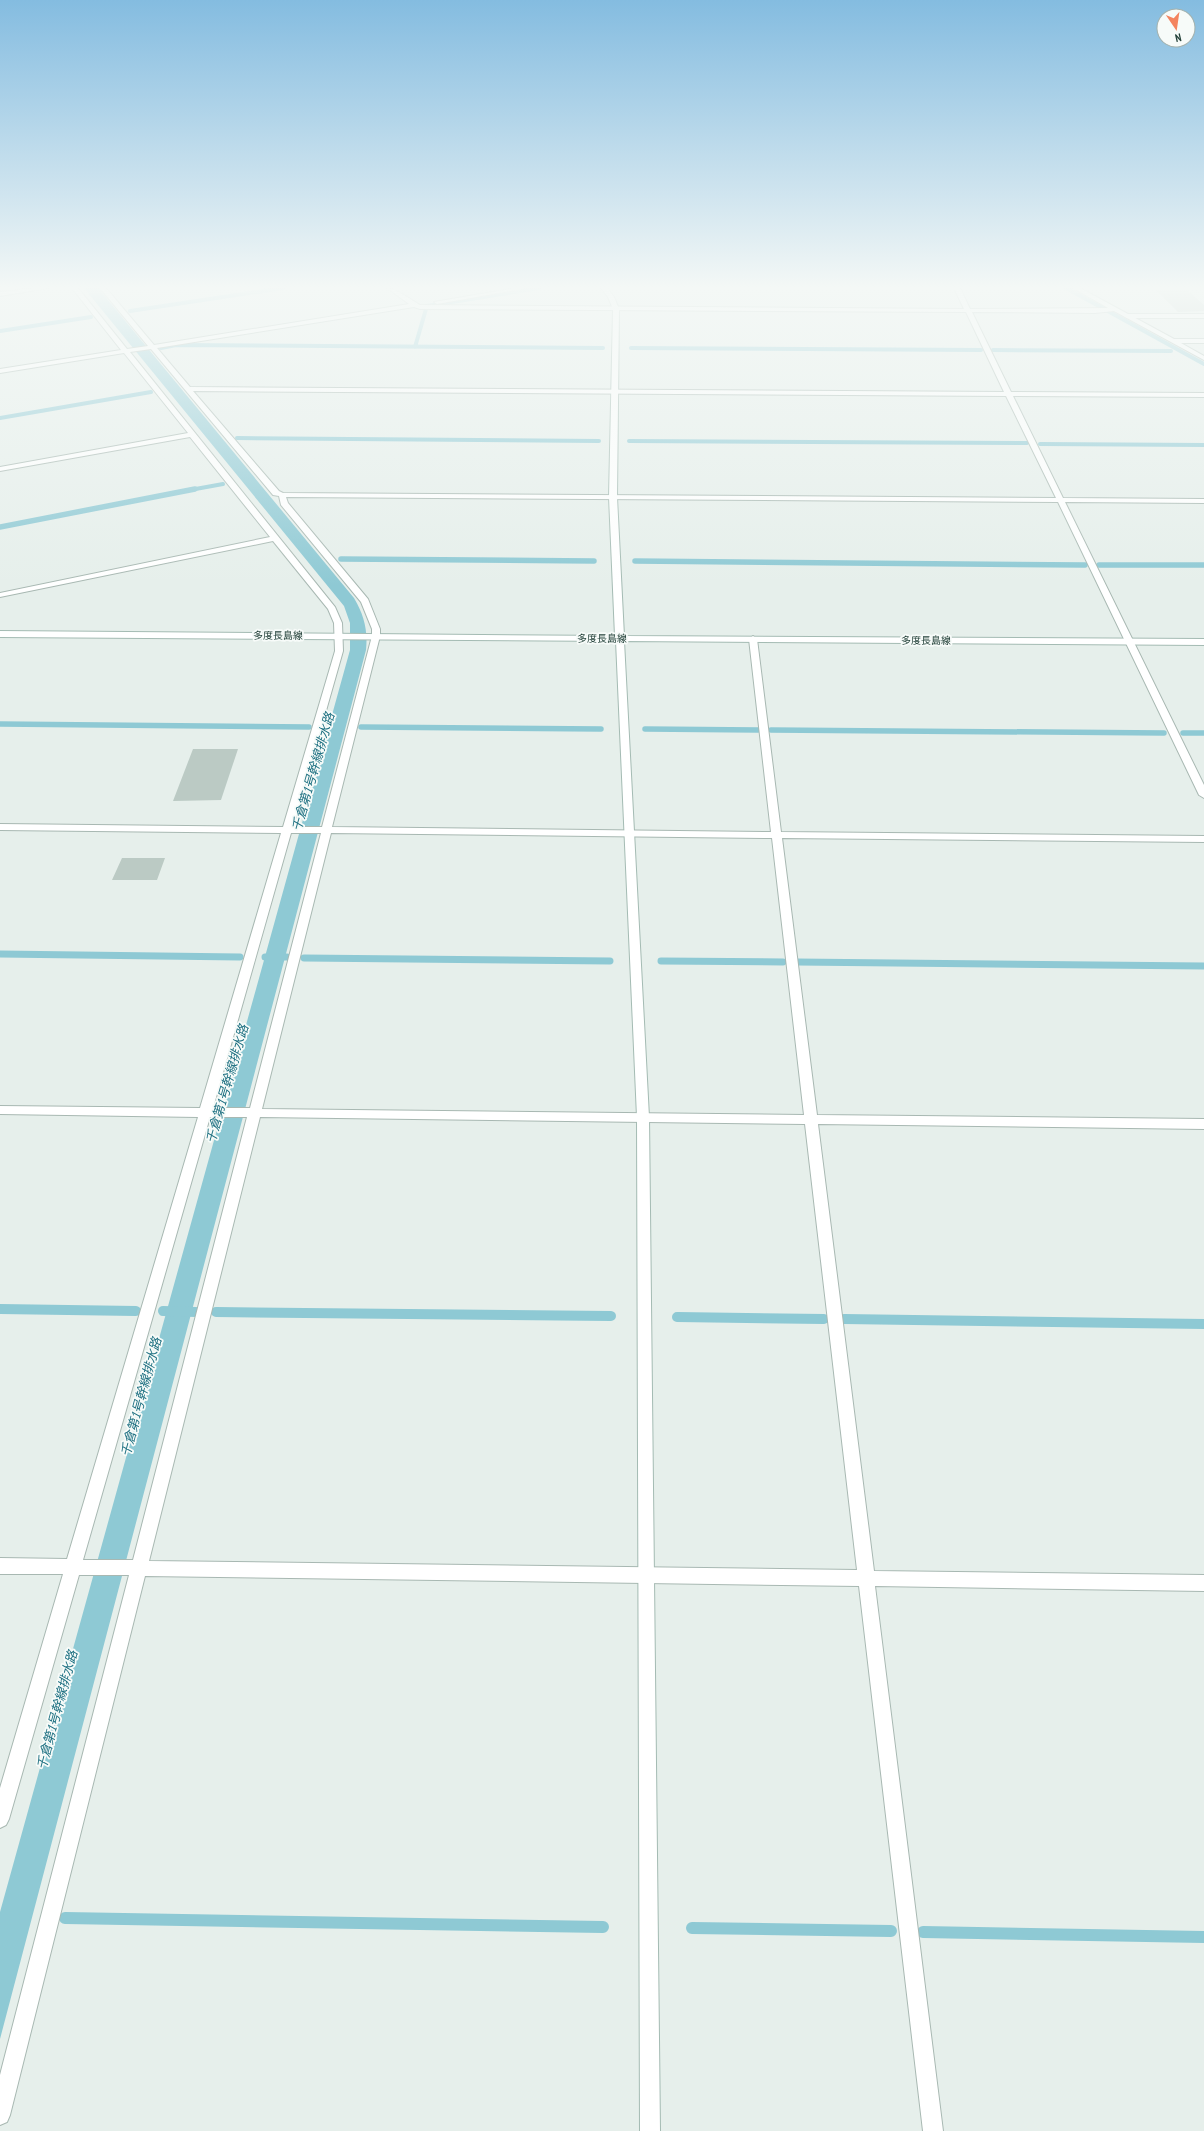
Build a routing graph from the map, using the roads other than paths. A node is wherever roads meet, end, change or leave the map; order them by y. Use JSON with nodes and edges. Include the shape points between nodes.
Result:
{"nodes":[{"id":1,"x":157,"y":387,"type":"edge"},
{"id":2,"x":615,"y":387,"type":"edge"},
{"id":3,"x":1007,"y":387,"type":"edge"},
{"id":4,"x":191,"y":389,"type":"joint"},
{"id":5,"x":615,"y":392,"type":"junction"},
{"id":6,"x":1010,"y":394,"type":"junction"},
{"id":7,"x":1204,"y":395,"type":"edge"},
{"id":8,"x":193,"y":434,"type":"junction"},
{"id":9,"x":0,"y":469,"type":"edge"},
{"id":10,"x":282,"y":496,"type":"junction"},
{"id":11,"x":613,"y":497,"type":"junction"},
{"id":12,"x":1060,"y":500,"type":"junction"},
{"id":13,"x":1204,"y":501,"type":"edge"},
{"id":14,"x":276,"y":538,"type":"junction"},
{"id":15,"x":0,"y":595,"type":"edge"},
{"id":16,"x":0,"y":634,"type":"edge"},
{"id":17,"x":342,"y":636,"type":"junction"},
{"id":18,"x":373,"y":636,"type":"junction"},
{"id":19,"x":621,"y":638,"type":"junction"},
{"id":20,"x":753,"y":639,"type":"junction"},
{"id":21,"x":1130,"y":642,"type":"junction"},
{"id":22,"x":1204,"y":642,"type":"edge"},
{"id":23,"x":1204,"y":795,"type":"edge"},
{"id":24,"x":0,"y":827,"type":"edge"},
{"id":25,"x":291,"y":830,"type":"junction"},
{"id":26,"x":324,"y":830,"type":"junction"},
{"id":27,"x":629,"y":833,"type":"junction"},
{"id":28,"x":776,"y":835,"type":"junction"},
{"id":29,"x":1204,"y":839,"type":"edge"},
{"id":30,"x":0,"y":1110,"type":"edge"},
{"id":31,"x":210,"y":1112,"type":"junction"},
{"id":32,"x":252,"y":1113,"type":"junction"},
{"id":33,"x":643,"y":1118,"type":"junction"},
{"id":34,"x":811,"y":1119,"type":"junction"},
{"id":35,"x":1204,"y":1124,"type":"edge"},
{"id":36,"x":0,"y":1566,"type":"edge"},
{"id":37,"x":78,"y":1568,"type":"junction"},
{"id":38,"x":136,"y":1568,"type":"junction"},
{"id":39,"x":646,"y":1576,"type":"junction"},
{"id":40,"x":866,"y":1578,"type":"junction"},
{"id":41,"x":1204,"y":1583,"type":"edge"},
{"id":42,"x":0,"y":1819,"type":"edge"},
{"id":43,"x":0,"y":2115,"type":"edge"},
{"id":44,"x":650,"y":2131,"type":"edge"},
{"id":45,"x":933,"y":2131,"type":"edge"}],
"edges":[{"from":1,"to":8,"type":"street"},
{"from":2,"to":5,"type":"street"},
{"from":3,"to":6,"type":"street"},
{"from":4,"to":5,"type":"street"},
{"from":4,"to":10,"type":"street","via":[[276,493]]},
{"from":5,"to":6,"type":"street"},
{"from":5,"to":11,"type":"street"},
{"from":6,"to":7,"type":"street"},
{"from":6,"to":12,"type":"street"},
{"from":8,"to":9,"type":"street"},
{"from":8,"to":14,"type":"street"},
{"from":10,"to":11,"type":"street"},
{"from":10,"to":18,"type":"street","via":[[284,503],[365,601],[376,629]]},
{"from":11,"to":12,"type":"street"},
{"from":11,"to":19,"type":"street"},
{"from":12,"to":13,"type":"street"},
{"from":12,"to":21,"type":"street"},
{"from":14,"to":15,"type":"street"},
{"from":14,"to":17,"type":"street","via":[[332,609]]},
{"from":16,"to":17,"type":"street","name":"多度長島線"},
{"from":17,"to":18,"type":"street","name":"多度長島線"},
{"from":17,"to":25,"type":"street"},
{"from":18,"to":19,"type":"street","name":"多度長島線"},
{"from":18,"to":26,"type":"street"},
{"from":19,"to":20,"type":"street","name":"多度長島線"},
{"from":19,"to":27,"type":"street"},
{"from":20,"to":21,"type":"street","name":"多度長島線"},
{"from":20,"to":28,"type":"street"},
{"from":21,"to":22,"type":"street","name":"多度長島線"},
{"from":21,"to":23,"type":"street"},
{"from":24,"to":25,"type":"street"},
{"from":25,"to":26,"type":"street"},
{"from":25,"to":31,"type":"street"},
{"from":26,"to":27,"type":"street"},
{"from":26,"to":32,"type":"street"},
{"from":27,"to":28,"type":"street"},
{"from":27,"to":33,"type":"street"},
{"from":28,"to":29,"type":"street"},
{"from":28,"to":34,"type":"street"},
{"from":30,"to":31,"type":"street"},
{"from":31,"to":32,"type":"street"},
{"from":31,"to":37,"type":"street"},
{"from":32,"to":33,"type":"street"},
{"from":32,"to":38,"type":"street"},
{"from":33,"to":34,"type":"street"},
{"from":33,"to":39,"type":"street"},
{"from":34,"to":35,"type":"street"},
{"from":34,"to":40,"type":"street"},
{"from":36,"to":37,"type":"street"},
{"from":37,"to":38,"type":"street"},
{"from":37,"to":42,"type":"street"},
{"from":38,"to":39,"type":"street"},
{"from":38,"to":43,"type":"street"},
{"from":39,"to":40,"type":"street"},
{"from":39,"to":44,"type":"street"},
{"from":40,"to":41,"type":"street"},
{"from":40,"to":45,"type":"street"}]}
